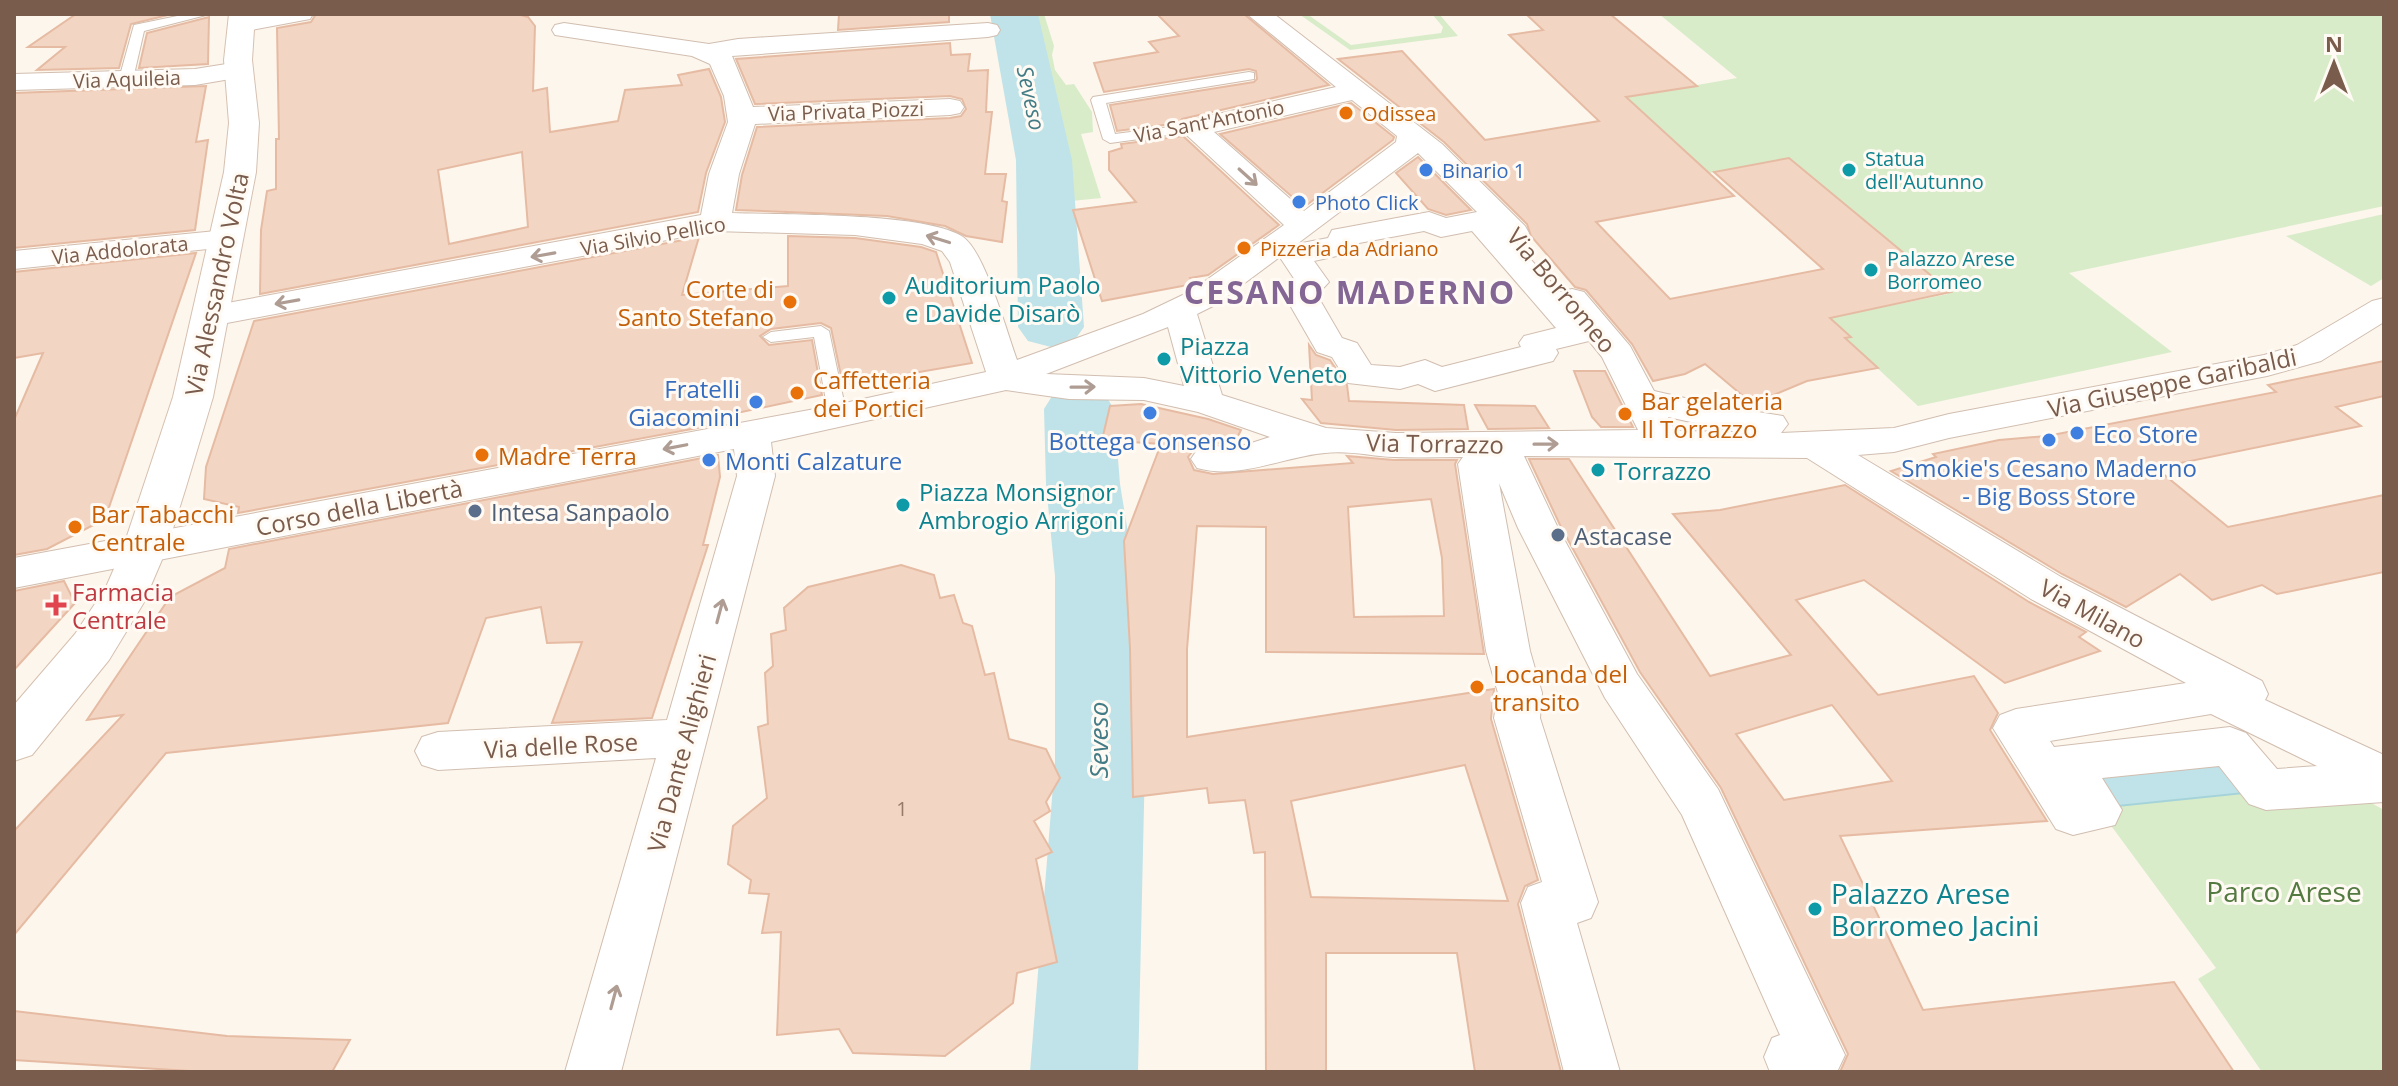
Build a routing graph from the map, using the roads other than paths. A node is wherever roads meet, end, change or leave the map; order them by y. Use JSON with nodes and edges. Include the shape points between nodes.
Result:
{"nodes":[{"id":1,"x":204,"y":14,"type":"edge"},
{"id":2,"x":301,"y":14,"type":"edge"},
{"id":3,"x":1259,"y":14,"type":"edge"},
{"id":4,"x":1273,"y":14,"type":"edge"},
{"id":5,"x":242,"y":20,"type":"edge"},
{"id":6,"x":561,"y":22,"type":"edge"},
{"id":7,"x":988,"y":30,"type":"dead end"},
{"id":8,"x":709,"y":52,"type":"junction"},
{"id":9,"x":1320,"y":59,"type":"junction"},
{"id":10,"x":239,"y":70,"type":"junction"},
{"id":11,"x":1249,"y":76,"type":"dead end"},
{"id":12,"x":126,"y":79,"type":"junction"},
{"id":13,"x":14,"y":82,"type":"edge"},
{"id":14,"x":1356,"y":91,"type":"junction"},
{"id":15,"x":950,"y":107,"type":"dead end"},
{"id":16,"x":742,"y":116,"type":"junction"},
{"id":17,"x":1193,"y":128,"type":"junction"},
{"id":18,"x":1415,"y":148,"type":"junction"},
{"id":19,"x":715,"y":222,"type":"junction"},
{"id":20,"x":1303,"y":226,"type":"junction"},
{"id":21,"x":226,"y":239,"type":"junction"},
{"id":22,"x":14,"y":260,"type":"edge"},
{"id":23,"x":2384,"y":308,"type":"edge"},
{"id":24,"x":1180,"y":311,"type":"junction"},
{"id":25,"x":211,"y":316,"type":"junction"},
{"id":26,"x":1579,"y":333,"type":"joint"},
{"id":27,"x":771,"y":337,"type":"dead end"},
{"id":28,"x":1006,"y":379,"type":"junction"},
{"id":29,"x":1641,"y":399,"type":"junction"},
{"id":30,"x":1206,"y":402,"type":"junction"},
{"id":31,"x":838,"y":416,"type":"junction"},
{"id":32,"x":1949,"y":426,"type":"junction"},
{"id":33,"x":751,"y":433,"type":"junction"},
{"id":34,"x":1328,"y":440,"type":"junction"},
{"id":35,"x":1663,"y":443,"type":"junction"},
{"id":36,"x":1815,"y":446,"type":"junction"},
{"id":37,"x":1493,"y":455,"type":"junction"},
{"id":38,"x":1210,"y":459,"type":"dead end"},
{"id":39,"x":145,"y":548,"type":"junction"},
{"id":40,"x":14,"y":573,"type":"edge"},
{"id":41,"x":685,"y":738,"type":"junction"},
{"id":42,"x":14,"y":740,"type":"edge"},
{"id":43,"x":438,"y":751,"type":"dead end"},
{"id":44,"x":2384,"y":758,"type":"edge"},
{"id":45,"x":2384,"y":780,"type":"edge"},
{"id":46,"x":593,"y":1072,"type":"edge"},
{"id":47,"x":1592,"y":1072,"type":"edge"},
{"id":48,"x":1798,"y":1072,"type":"edge"}],
"edges":[{"from":1,"to":12,"type":"lane","via":[[138,28]]},
{"from":2,"to":5,"type":"street"},
{"from":3,"to":9,"type":"street","name":"Via Borromeo"},
{"from":4,"to":9,"type":"street","name":"Via Borromeo","via":[[1310,43]]},
{"from":5,"to":10,"type":"street","name":"Via Alessandro Volta"},
{"from":6,"to":8,"type":"street","via":[[589,38]]},
{"from":7,"to":8,"type":"street"},
{"from":8,"to":16,"type":"street","via":[[726,66]]},
{"from":9,"to":14,"type":"street","name":"Via Borromeo"},
{"from":10,"to":12,"type":"street","name":"Via Aquileia"},
{"from":10,"to":21,"type":"street","name":"Via Alessandro Volta","via":[[244,141]]},
{"from":11,"to":17,"type":"lane","name":"Via Sant'Antonio","via":[[1098,100],[1110,139]]},
{"from":12,"to":13,"type":"street","name":"Via Aquileia"},
{"from":14,"to":17,"type":"street","name":"Via Sant'Antonio"},
{"from":14,"to":18,"type":"street","name":"Via Borromeo"},
{"from":15,"to":16,"type":"street","name":"Via Privata Piozzi"},
{"from":16,"to":19,"type":"street"},
{"from":17,"to":20,"type":"street","one_way":true},
{"from":18,"to":20,"type":"street"},
{"from":18,"to":29,"type":"street","name":"Via Borromeo","via":[[1487,203],[1618,354]]},
{"from":19,"to":25,"type":"street","name":"Via Silvio Pellico","one_way":true},
{"from":28,"to":19,"type":"street","name":"Via Silvio Pellico","one_way":true,"via":[[966,262],[953,244],[927,235],[855,226]]},
{"from":20,"to":24,"type":"street"},
{"from":21,"to":22,"type":"street","name":"Via Addolorata"},
{"from":21,"to":25,"type":"street","name":"Via Alessandro Volta"},
{"from":23,"to":32,"type":"street","name":"Via Giuseppe Garibaldi","via":[[2309,353],[2267,365]]},
{"from":24,"to":28,"type":"street"},
{"from":24,"to":30,"type":"street"},
{"from":25,"to":39,"type":"street","name":"Via Alessandro Volta","via":[[193,397]]},
{"from":26,"to":26,"type":"street","via":[[1479,221],[1441,228],[1429,221],[1343,237],[1344,245],[1307,251],[1297,259],[1313,282],[1299,293],[1329,345],[1345,350],[1360,375],[1400,378],[1425,371],[1435,380],[1541,353],[1536,343]]},
{"from":27,"to":31,"type":"lane","via":[[821,331]]},
{"from":28,"to":30,"type":"street","one_way":true,"via":[[1069,388],[1144,389]]},
{"from":28,"to":31,"type":"street"},
{"from":29,"to":32,"type":"street","name":"Via Giuseppe Garibaldi","via":[[1720,418],[1781,425]]},
{"from":29,"to":35,"type":"street","name":"Via Borromeo"},
{"from":30,"to":34,"type":"street"},
{"from":31,"to":33,"type":"street"},
{"from":32,"to":36,"type":"street","name":"Via Giuseppe Garibaldi","via":[[1894,440]]},
{"from":33,"to":39,"type":"street","name":"Corso della Libertà","one_way":true},
{"from":41,"to":33,"type":"street","name":"Via Dante Alighieri","one_way":true,"via":[[756,476]]},
{"from":34,"to":37,"type":"street","name":"Via Torrazzo"},
{"from":34,"to":38,"type":"street","name":"Via Torrazzo","via":[[1242,460]]},
{"from":35,"to":36,"type":"street","name":"Via Giuseppe Garibaldi"},
{"from":37,"to":35,"type":"street","name":"Via Torrazzo","one_way":true},
{"from":36,"to":44,"type":"street","name":"Via Milano","via":[[2046,588],[2198,671]]},
{"from":37,"to":47,"type":"street","via":[[1477,464],[1508,651],[1520,693],[1517,718],[1573,902],[1546,903]]},
{"from":37,"to":48,"type":"street","via":[[1510,464],[1621,686],[1701,803],[1817,1055],[1792,1057]]},
{"from":39,"to":40,"type":"street","name":"Corso della Libertà"},
{"from":39,"to":42,"type":"street","name":"Via Alessandro Volta","via":[[127,592],[92,647]]},
{"from":41,"to":43,"type":"street","name":"Via delle Rose"},
{"from":46,"to":41,"type":"street","name":"Via Dante Alighieri","one_way":true},
{"from":45,"to":45,"type":"street","via":[[2266,790],[2230,746],[2063,763],[2098,810],[2073,814],[2016,728],[2215,696]]}]}
